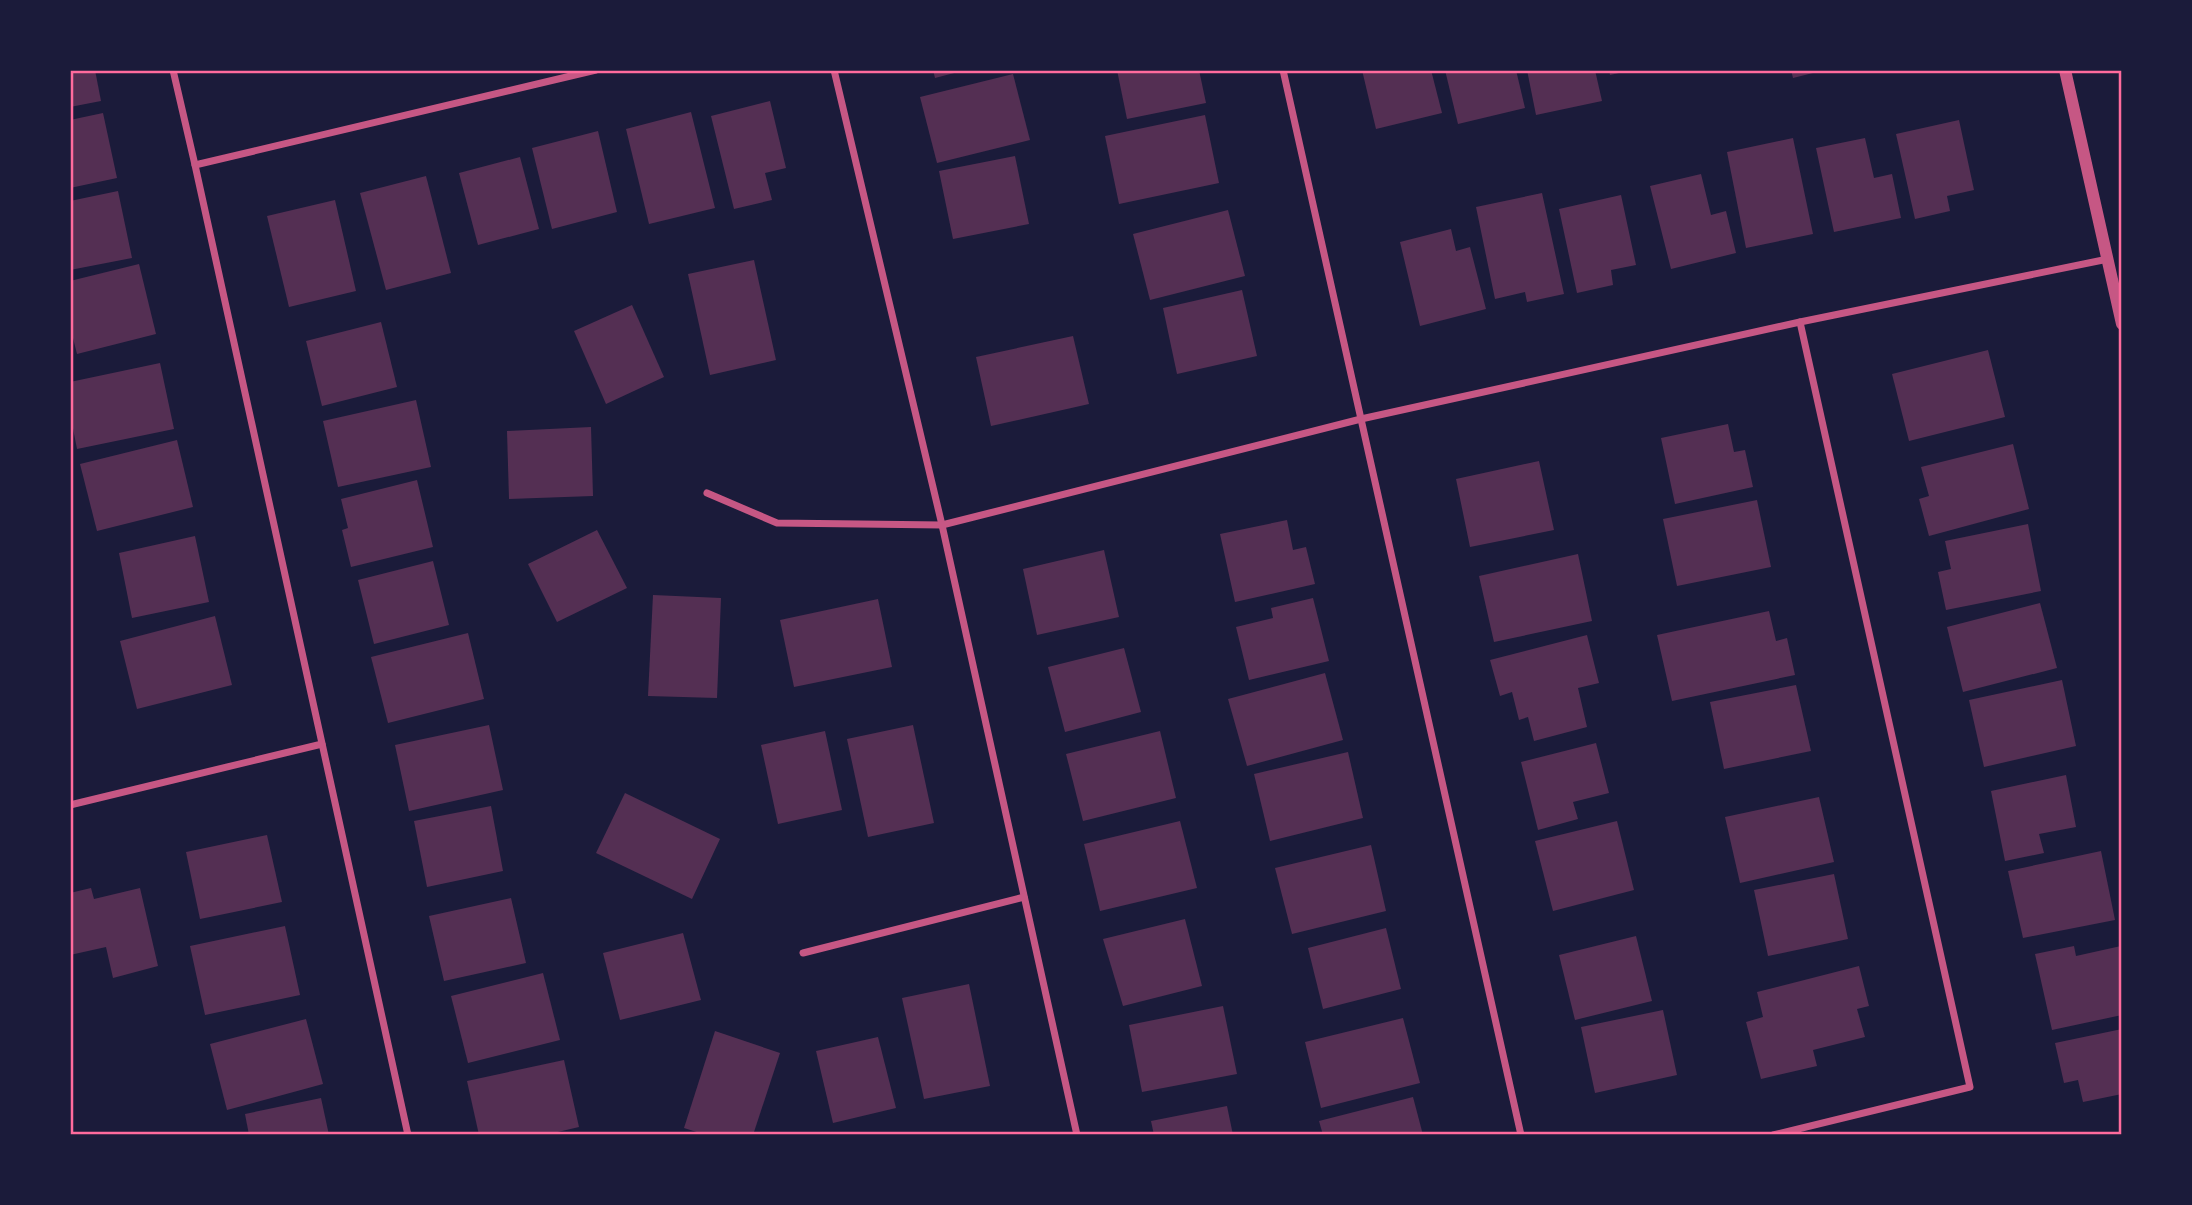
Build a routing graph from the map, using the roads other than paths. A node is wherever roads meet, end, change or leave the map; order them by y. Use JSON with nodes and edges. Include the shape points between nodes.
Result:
{"nodes":[{"id":1,"x":173,"y":70,"type":"edge"},
{"id":2,"x":596,"y":70,"type":"edge"},
{"id":3,"x":834,"y":70,"type":"edge"},
{"id":4,"x":1283,"y":70,"type":"edge"},
{"id":5,"x":2065,"y":70,"type":"edge"},
{"id":6,"x":195,"y":164,"type":"junction"},
{"id":7,"x":2108,"y":259,"type":"junction"},
{"id":8,"x":1800,"y":322,"type":"junction"},
{"id":9,"x":2122,"y":324,"type":"edge"},
{"id":10,"x":1361,"y":419,"type":"junction"},
{"id":11,"x":707,"y":493,"type":"dead end"},
{"id":12,"x":942,"y":525,"type":"junction"},
{"id":13,"x":322,"y":744,"type":"junction"},
{"id":14,"x":70,"y":805,"type":"edge"},
{"id":15,"x":1024,"y":897,"type":"junction"},
{"id":16,"x":803,"y":953,"type":"dead end"},
{"id":17,"x":408,"y":1135,"type":"edge"},
{"id":18,"x":1077,"y":1135,"type":"edge"},
{"id":19,"x":1521,"y":1135,"type":"edge"},
{"id":20,"x":1773,"y":1135,"type":"edge"}],
"edges":[{"from":1,"to":6,"type":"street"},
{"from":2,"to":6,"type":"street"},
{"from":3,"to":12,"type":"street"},
{"from":4,"to":10,"type":"street"},
{"from":5,"to":7,"type":"street"},
{"from":6,"to":13,"type":"street"},
{"from":7,"to":8,"type":"street"},
{"from":7,"to":9,"type":"street"},
{"from":8,"to":10,"type":"street"},
{"from":8,"to":20,"type":"street","via":[[1970,1087]]},
{"from":10,"to":12,"type":"street"},
{"from":10,"to":19,"type":"street"},
{"from":11,"to":12,"type":"street","via":[[777,523]]},
{"from":12,"to":15,"type":"street"},
{"from":13,"to":14,"type":"street"},
{"from":13,"to":17,"type":"street"},
{"from":15,"to":16,"type":"street"},
{"from":15,"to":18,"type":"street"}]}
